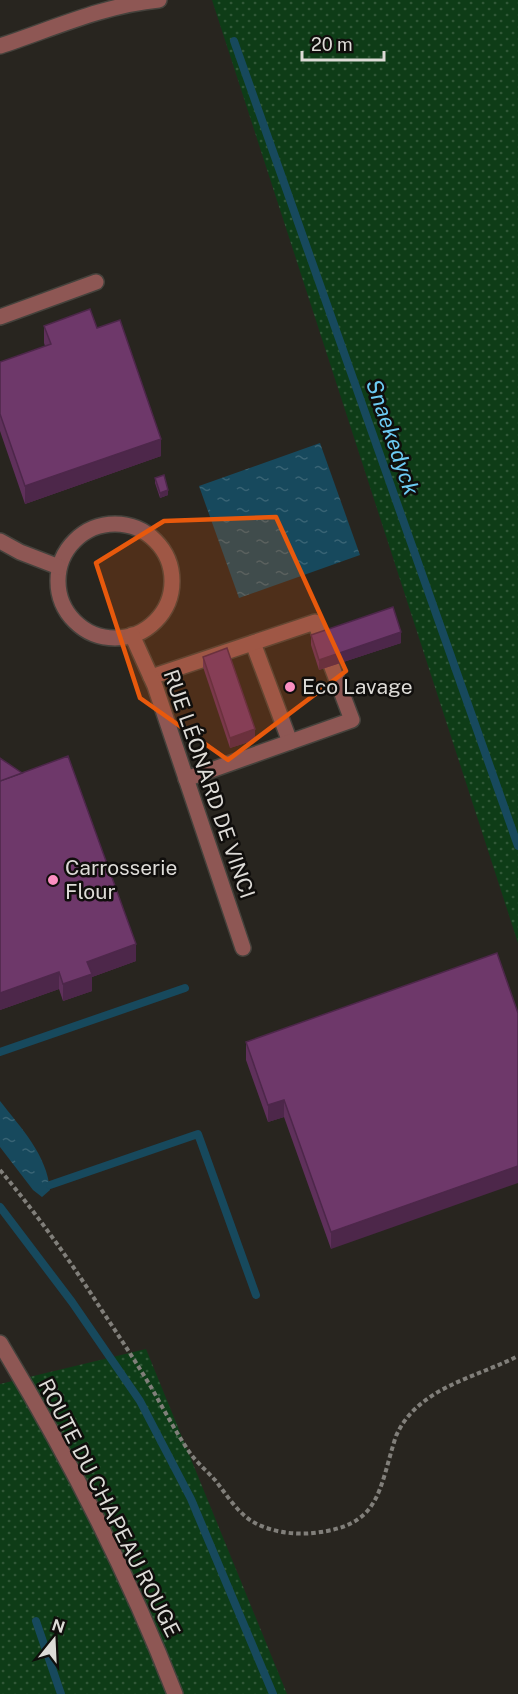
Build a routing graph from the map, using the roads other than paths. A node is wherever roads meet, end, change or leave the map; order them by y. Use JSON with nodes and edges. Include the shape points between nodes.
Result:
{"nodes":[{"id":1,"x":159,"y":0,"type":"edge"},
{"id":2,"x":0,"y":46,"type":"edge"},
{"id":3,"x":96,"y":282,"type":"dead end"},
{"id":4,"x":0,"y":317,"type":"edge"},
{"id":5,"x":0,"y":541,"type":"edge"},
{"id":6,"x":59,"y":567,"type":"junction"},
{"id":7,"x":132,"y":635,"type":"junction"},
{"id":8,"x":253,"y":643,"type":"junction"},
{"id":9,"x":151,"y":677,"type":"junction"},
{"id":10,"x":290,"y":742,"type":"junction"},
{"id":11,"x":186,"y":779,"type":"junction"},
{"id":12,"x":243,"y":948,"type":"dead end"},
{"id":13,"x":0,"y":1343,"type":"edge"},
{"id":14,"x":175,"y":1694,"type":"edge"}],
"edges":[{"from":1,"to":2,"type":"street","via":[[98,12]]},
{"from":3,"to":4,"type":"street"},
{"from":5,"to":6,"type":"street"},
{"from":6,"to":7,"type":"street","via":[[60,596],[78,625],[104,637]]},
{"from":6,"to":7,"type":"street","via":[[75,540],[101,525],[132,527],[153,539],[171,571],[171,590],[158,618]]},
{"from":7,"to":9,"type":"street","name":"RUE LÉONARD DE VINCI"},
{"from":8,"to":9,"type":"street"},
{"from":8,"to":10,"type":"street"},
{"from":8,"to":10,"type":"street","via":[[315,622],[352,720]]},
{"from":9,"to":11,"type":"street","name":"RUE LÉONARD DE VINCI"},
{"from":10,"to":11,"type":"street"},
{"from":11,"to":12,"type":"street","name":"RUE LÉONARD DE VINCI"},
{"from":13,"to":14,"type":"street","name":"ROUTE DU CHAPEAU ROUGE","via":[[83,1493]]}]}
